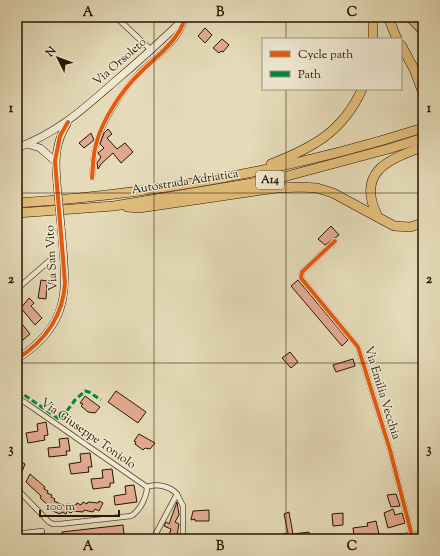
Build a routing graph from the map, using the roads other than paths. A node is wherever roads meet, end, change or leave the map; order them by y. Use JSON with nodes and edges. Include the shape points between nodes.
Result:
{"nodes":[{"id":1,"x":116,"y":17,"type":"edge"},
{"id":2,"x":185,"y":17,"type":"edge"},
{"id":3,"x":373,"y":17,"type":"edge"},
{"id":4,"x":388,"y":17,"type":"edge"},
{"id":5,"x":410,"y":17,"type":"edge"},
{"id":6,"x":423,"y":31,"type":"edge"},
{"id":7,"x":373,"y":38,"type":"edge"},
{"id":8,"x":397,"y":38,"type":"edge"},
{"id":9,"x":402,"y":47,"type":"edge"},
{"id":10,"x":150,"y":50,"type":"junction"},
{"id":11,"x":361,"y":90,"type":"edge"},
{"id":12,"x":423,"y":93,"type":"edge"},
{"id":13,"x":68,"y":122,"type":"junction"},
{"id":14,"x":423,"y":128,"type":"edge"},
{"id":15,"x":423,"y":138,"type":"edge"},
{"id":16,"x":26,"y":144,"type":"junction"},
{"id":17,"x":423,"y":147,"type":"edge"},
{"id":18,"x":17,"y":148,"type":"edge"},
{"id":19,"x":55,"y":161,"type":"junction"},
{"id":20,"x":240,"y":176,"type":"junction"},
{"id":21,"x":92,"y":178,"type":"dead end"},
{"id":22,"x":17,"y":203,"type":"edge"},
{"id":23,"x":114,"y":206,"type":"junction"},
{"id":24,"x":17,"y":213,"type":"edge"},
{"id":25,"x":378,"y":217,"type":"junction"},
{"id":26,"x":423,"y":223,"type":"edge"},
{"id":27,"x":335,"y":240,"type":"dead end"},
{"id":28,"x":49,"y":261,"type":"dead end"},
{"id":29,"x":17,"y":289,"type":"edge"},
{"id":30,"x":17,"y":359,"type":"edge"},
{"id":31,"x":17,"y":398,"type":"edge"},
{"id":32,"x":147,"y":487,"type":"junction"},
{"id":33,"x":17,"y":492,"type":"edge"},
{"id":34,"x":177,"y":494,"type":"junction"},
{"id":35,"x":42,"y":531,"type":"dead end"},
{"id":36,"x":17,"y":534,"type":"edge"},
{"id":37,"x":423,"y":535,"type":"edge"},
{"id":38,"x":412,"y":536,"type":"junction"},
{"id":39,"x":153,"y":539,"type":"edge"},
{"id":40,"x":183,"y":539,"type":"edge"},
{"id":41,"x":384,"y":539,"type":"edge"}],
"edges":[{"from":1,"to":10,"type":"street"},
{"from":2,"to":10,"type":"street","name":"Via Orsoleto"},
{"from":2,"to":21,"type":"street","name":"Via Orsoleto","via":[[176,37],[140,72],[117,101],[101,131],[95,150]]},
{"from":3,"to":7,"type":"highway"},
{"from":4,"to":8,"type":"highway"},
{"from":5,"to":6,"type":"highway"},
{"from":9,"to":12,"type":"highway"},
{"from":10,"to":13,"type":"street","name":"Via Orsoleto"},
{"from":11,"to":20,"type":"highway","via":[[343,120],[315,144],[295,155]]},
{"from":13,"to":16,"type":"street","name":"Via Orsoleto"},
{"from":13,"to":19,"type":"street","name":"Via Orsoleto","via":[[60,136]]},
{"from":14,"to":20,"type":"highway","name":"Autostrada Adriatica","number":"A14","via":[[372,144]]},
{"from":15,"to":23,"type":"highway","name":"Autostrada Adriatica","number":"A14","via":[[276,179]]},
{"from":16,"to":18,"type":"street"},
{"from":16,"to":19,"type":"street","via":[[40,148]]},
{"from":17,"to":25,"type":"highway","via":[[390,161],[374,176],[370,194]]},
{"from":19,"to":30,"type":"street","name":"Via San Vito","bridge":true,"via":[[65,284],[61,308],[45,337]]},
{"from":20,"to":22,"type":"highway","name":"Autostrada Adriatica","number":"A14","via":[[166,188]]},
{"from":23,"to":24,"type":"highway","name":"Autostrada Adriatica","number":"A14"},
{"from":23,"to":25,"type":"highway","via":[[140,208],[276,188],[301,187],[333,193]]},
{"from":25,"to":26,"type":"highway","via":[[388,224],[402,228]]},
{"from":27,"to":38,"type":"street","name":"Via Emilia Vecchia","via":[[302,272],[301,278],[358,346],[390,450]]},
{"from":28,"to":29,"type":"street"},
{"from":31,"to":32,"type":"street","name":"Via Giuseppe Toniolo"},
{"from":32,"to":33,"type":"street","via":[[147,493],[138,510],[131,516],[53,524]]},
{"from":32,"to":34,"type":"street","via":[[157,485],[173,489]]},
{"from":34,"to":39,"type":"street"},
{"from":34,"to":40,"type":"street","via":[[184,506]]},
{"from":35,"to":36,"type":"street"},
{"from":37,"to":38,"type":"street"},
{"from":38,"to":41,"type":"street"}]}
